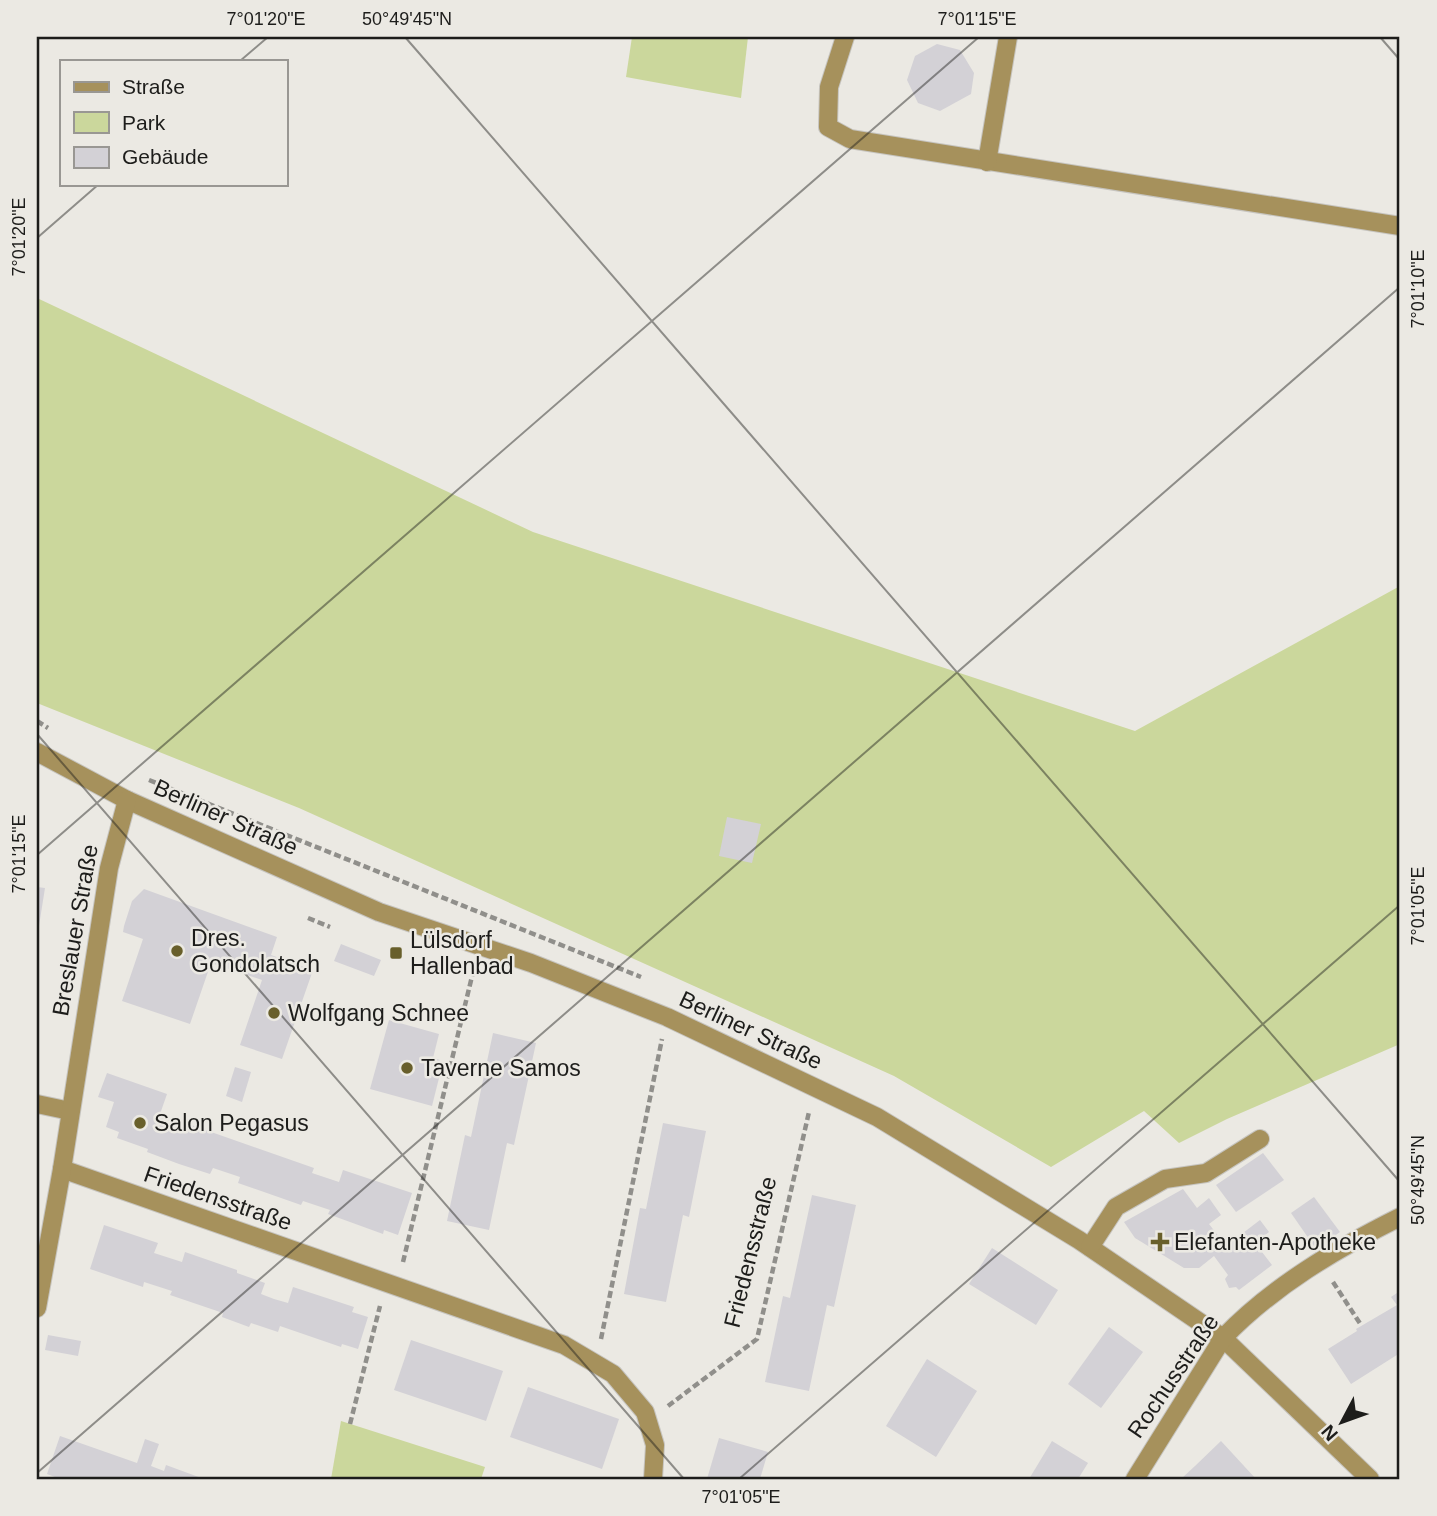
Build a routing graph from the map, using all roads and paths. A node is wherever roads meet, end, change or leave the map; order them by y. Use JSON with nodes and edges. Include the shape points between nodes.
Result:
{"nodes":[{"id":1,"x":845,"y":37,"type":"edge"},
{"id":2,"x":1008,"y":37,"type":"edge"},
{"id":3,"x":987,"y":162,"type":"junction"},
{"id":4,"x":1400,"y":226,"type":"edge"},
{"id":5,"x":37,"y":752,"type":"edge"},
{"id":6,"x":127,"y":800,"type":"junction"},
{"id":7,"x":308,"y":918,"type":"dead end"},
{"id":8,"x":330,"y":927,"type":"dead end"},
{"id":9,"x":479,"y":947,"type":"junction"},
{"id":10,"x":667,"y":1017,"type":"junction"},
{"id":11,"x":815,"y":1086,"type":"junction"},
{"id":12,"x":37,"y":1104,"type":"edge"},
{"id":13,"x":69,"y":1111,"type":"junction"},
{"id":14,"x":1260,"y":1139,"type":"dead end"},
{"id":15,"x":62,"y":1169,"type":"junction"},
{"id":16,"x":1400,"y":1217,"type":"edge"},
{"id":17,"x":1090,"y":1247,"type":"junction"},
{"id":18,"x":1320,"y":1261,"type":"junction"},
{"id":19,"x":41,"y":1263,"type":"edge"},
{"id":20,"x":392,"y":1285,"type":"junction"},
{"id":21,"x":37,"y":1308,"type":"edge"},
{"id":22,"x":1362,"y":1325,"type":"dead end"},
{"id":23,"x":1223,"y":1338,"type":"junction"},
{"id":24,"x":596,"y":1364,"type":"junction"},
{"id":25,"x":648,"y":1422,"type":"junction"},
{"id":26,"x":351,"y":1424,"type":"dead end"},
{"id":27,"x":653,"y":1479,"type":"edge"},
{"id":28,"x":1135,"y":1479,"type":"edge"},
{"id":29,"x":1370,"y":1479,"type":"edge"}],
"edges":[{"from":1,"to":3,"type":"street","via":[[829,87],[828,127],[850,139]]},
{"from":2,"to":3,"type":"street"},
{"from":3,"to":4,"type":"street"},
{"from":5,"to":6,"type":"street","name":"Berliner Straße"},
{"from":6,"to":9,"type":"street","name":"Berliner Straße","via":[[379,912]]},
{"from":6,"to":13,"type":"street","name":"Breslauer Straße","via":[[109,868]]},
{"from":7,"to":8,"type":"path"},
{"from":9,"to":10,"type":"street","name":"Berliner Straße"},
{"from":9,"to":20,"type":"path"},
{"from":10,"to":11,"type":"street","name":"Berliner Straße"},
{"from":10,"to":24,"type":"path"},
{"from":11,"to":17,"type":"street","name":"Berliner Straße","via":[[877,1117]]},
{"from":11,"to":25,"type":"path","name":"Friedensstraße","via":[[757,1339]]},
{"from":12,"to":13,"type":"street"},
{"from":13,"to":15,"type":"street","name":"Breslauer Straße"},
{"from":14,"to":17,"type":"street","via":[[1206,1173],[1165,1179],[1116,1208]]},
{"from":15,"to":19,"type":"street","name":"Breslauer Straße"},
{"from":15,"to":20,"type":"street","name":"Friedensstraße"},
{"from":16,"to":18,"type":"street","name":"Rochusstraße"},
{"from":17,"to":23,"type":"street","name":"Berliner Straße"},
{"from":18,"to":22,"type":"path"},
{"from":18,"to":23,"type":"street","name":"Rochusstraße","via":[[1291,1279]]},
{"from":19,"to":21,"type":"street","name":"Breslauer Straße"},
{"from":20,"to":24,"type":"street","name":"Friedensstraße","via":[[564,1345]]},
{"from":20,"to":26,"type":"path"},
{"from":23,"to":28,"type":"street","name":"Rochusstraße"},
{"from":23,"to":29,"type":"street","name":"Berliner Straße"},
{"from":24,"to":25,"type":"street","name":"Friedensstraße","via":[[613,1374]]},
{"from":25,"to":27,"type":"street","name":"Friedensstraße","via":[[655,1445]]}]}
